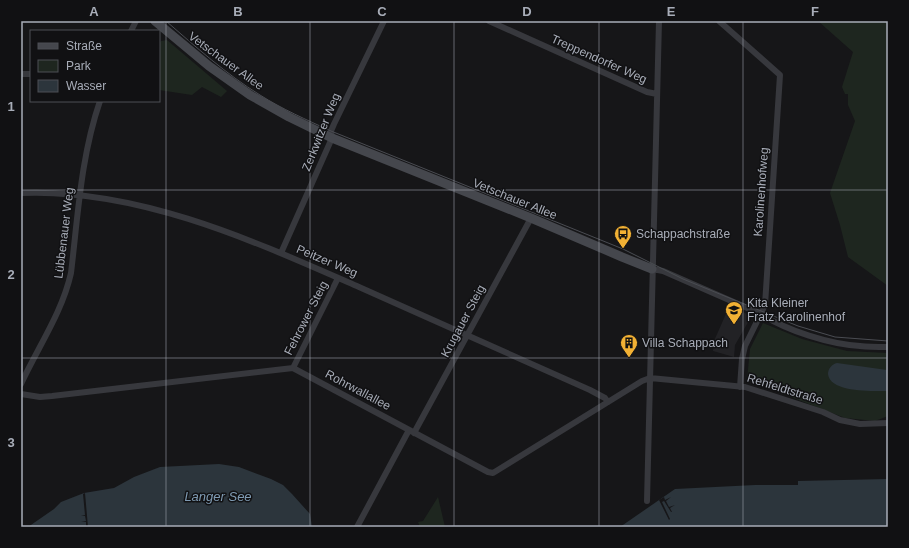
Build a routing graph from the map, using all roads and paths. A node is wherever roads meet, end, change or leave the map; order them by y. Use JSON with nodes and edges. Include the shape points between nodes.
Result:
{"nodes":[{"id":1,"x":136,"y":21,"type":"edge"},
{"id":2,"x":156,"y":21,"type":"edge"},
{"id":3,"x":384,"y":21,"type":"edge"},
{"id":4,"x":488,"y":21,"type":"edge"},
{"id":5,"x":659,"y":21,"type":"edge"},
{"id":6,"x":719,"y":21,"type":"edge"},
{"id":7,"x":132,"y":30,"type":"edge"},
{"id":8,"x":657,"y":94,"type":"junction"},
{"id":9,"x":100,"y":102,"type":"edge"},
{"id":10,"x":332,"y":138,"type":"junction"},
{"id":11,"x":21,"y":193,"type":"edge"},
{"id":12,"x":80,"y":195,"type":"junction"},
{"id":13,"x":531,"y":218,"type":"junction"},
{"id":14,"x":282,"y":253,"type":"junction"},
{"id":15,"x":652,"y":269,"type":"junction"},
{"id":16,"x":338,"y":278,"type":"junction"},
{"id":17,"x":762,"y":314,"type":"junction"},
{"id":18,"x":468,"y":335,"type":"junction"},
{"id":19,"x":888,"y":347,"type":"edge"},
{"id":20,"x":293,"y":368,"type":"junction"},
{"id":21,"x":650,"y":378,"type":"junction"},
{"id":22,"x":21,"y":384,"type":"edge"},
{"id":23,"x":740,"y":387,"type":"junction"},
{"id":24,"x":21,"y":394,"type":"edge"},
{"id":25,"x":608,"y":402,"type":"junction"},
{"id":26,"x":888,"y":423,"type":"edge"},
{"id":27,"x":412,"y":432,"type":"junction"},
{"id":28,"x":647,"y":500,"type":"dead end"},
{"id":29,"x":357,"y":527,"type":"edge"}],
"edges":[{"from":1,"to":7,"type":"street"},
{"from":2,"to":10,"type":"street","name":"Vetschauer Allee","via":[[209,66],[250,95]]},
{"from":3,"to":10,"type":"street","name":"Zerkwitzer Weg","via":[[334,124]]},
{"from":4,"to":8,"type":"street","name":"Treppendorfer Weg","via":[[646,92]]},
{"from":5,"to":8,"type":"street"},
{"from":6,"to":17,"type":"street","name":"Karolinenhofweg","via":[[780,75],[765,305]]},
{"from":8,"to":15,"type":"street"},
{"from":9,"to":12,"type":"street","name":"Lübbenauer Weg","via":[[87,147]]},
{"from":10,"to":13,"type":"street","name":"Vetschauer Allee"},
{"from":10,"to":14,"type":"street","name":"Zerkwitzer Weg"},
{"from":11,"to":12,"type":"street","name":"Peitzer Weg"},
{"from":12,"to":14,"type":"street","name":"Peitzer Weg","via":[[135,205],[185,218]]},
{"from":12,"to":22,"type":"street","name":"Lübbenauer Weg","via":[[67,292]]},
{"from":13,"to":15,"type":"street","name":"Vetschauer Allee"},
{"from":13,"to":18,"type":"street","name":"Krugauer Steig"},
{"from":14,"to":16,"type":"street","name":"Peitzer Weg"},
{"from":15,"to":17,"type":"street","name":"Vetschauer Allee","via":[[663,271]]},
{"from":15,"to":21,"type":"street"},
{"from":16,"to":18,"type":"street","name":"Peitzer Weg"},
{"from":16,"to":20,"type":"street","name":"Fehrower Steig"},
{"from":17,"to":19,"type":"street","name":"Vetschauer Allee","via":[[772,321],[825,340],[860,346]]},
{"from":17,"to":23,"type":"street","name":"Karolinenhofweg","via":[[745,346]]},
{"from":18,"to":25,"type":"street","name":"Peitzer Weg","via":[[590,390]]},
{"from":18,"to":27,"type":"street","name":"Krugauer Steig"},
{"from":20,"to":24,"type":"street","via":[[52,396]]},
{"from":20,"to":27,"type":"street","name":"Rohrwallallee"},
{"from":21,"to":23,"type":"street","name":"Rehfeldtstraße"},
{"from":21,"to":25,"type":"street","name":"Rohrwallallee"},
{"from":21,"to":28,"type":"street"},
{"from":23,"to":26,"type":"street","name":"Rehfeldtstraße","via":[[823,412],[840,420],[860,424]]},
{"from":25,"to":27,"type":"street","name":"Rohrwallallee","via":[[493,473]]},
{"from":27,"to":29,"type":"street","name":"Krugauer Steig"}]}
